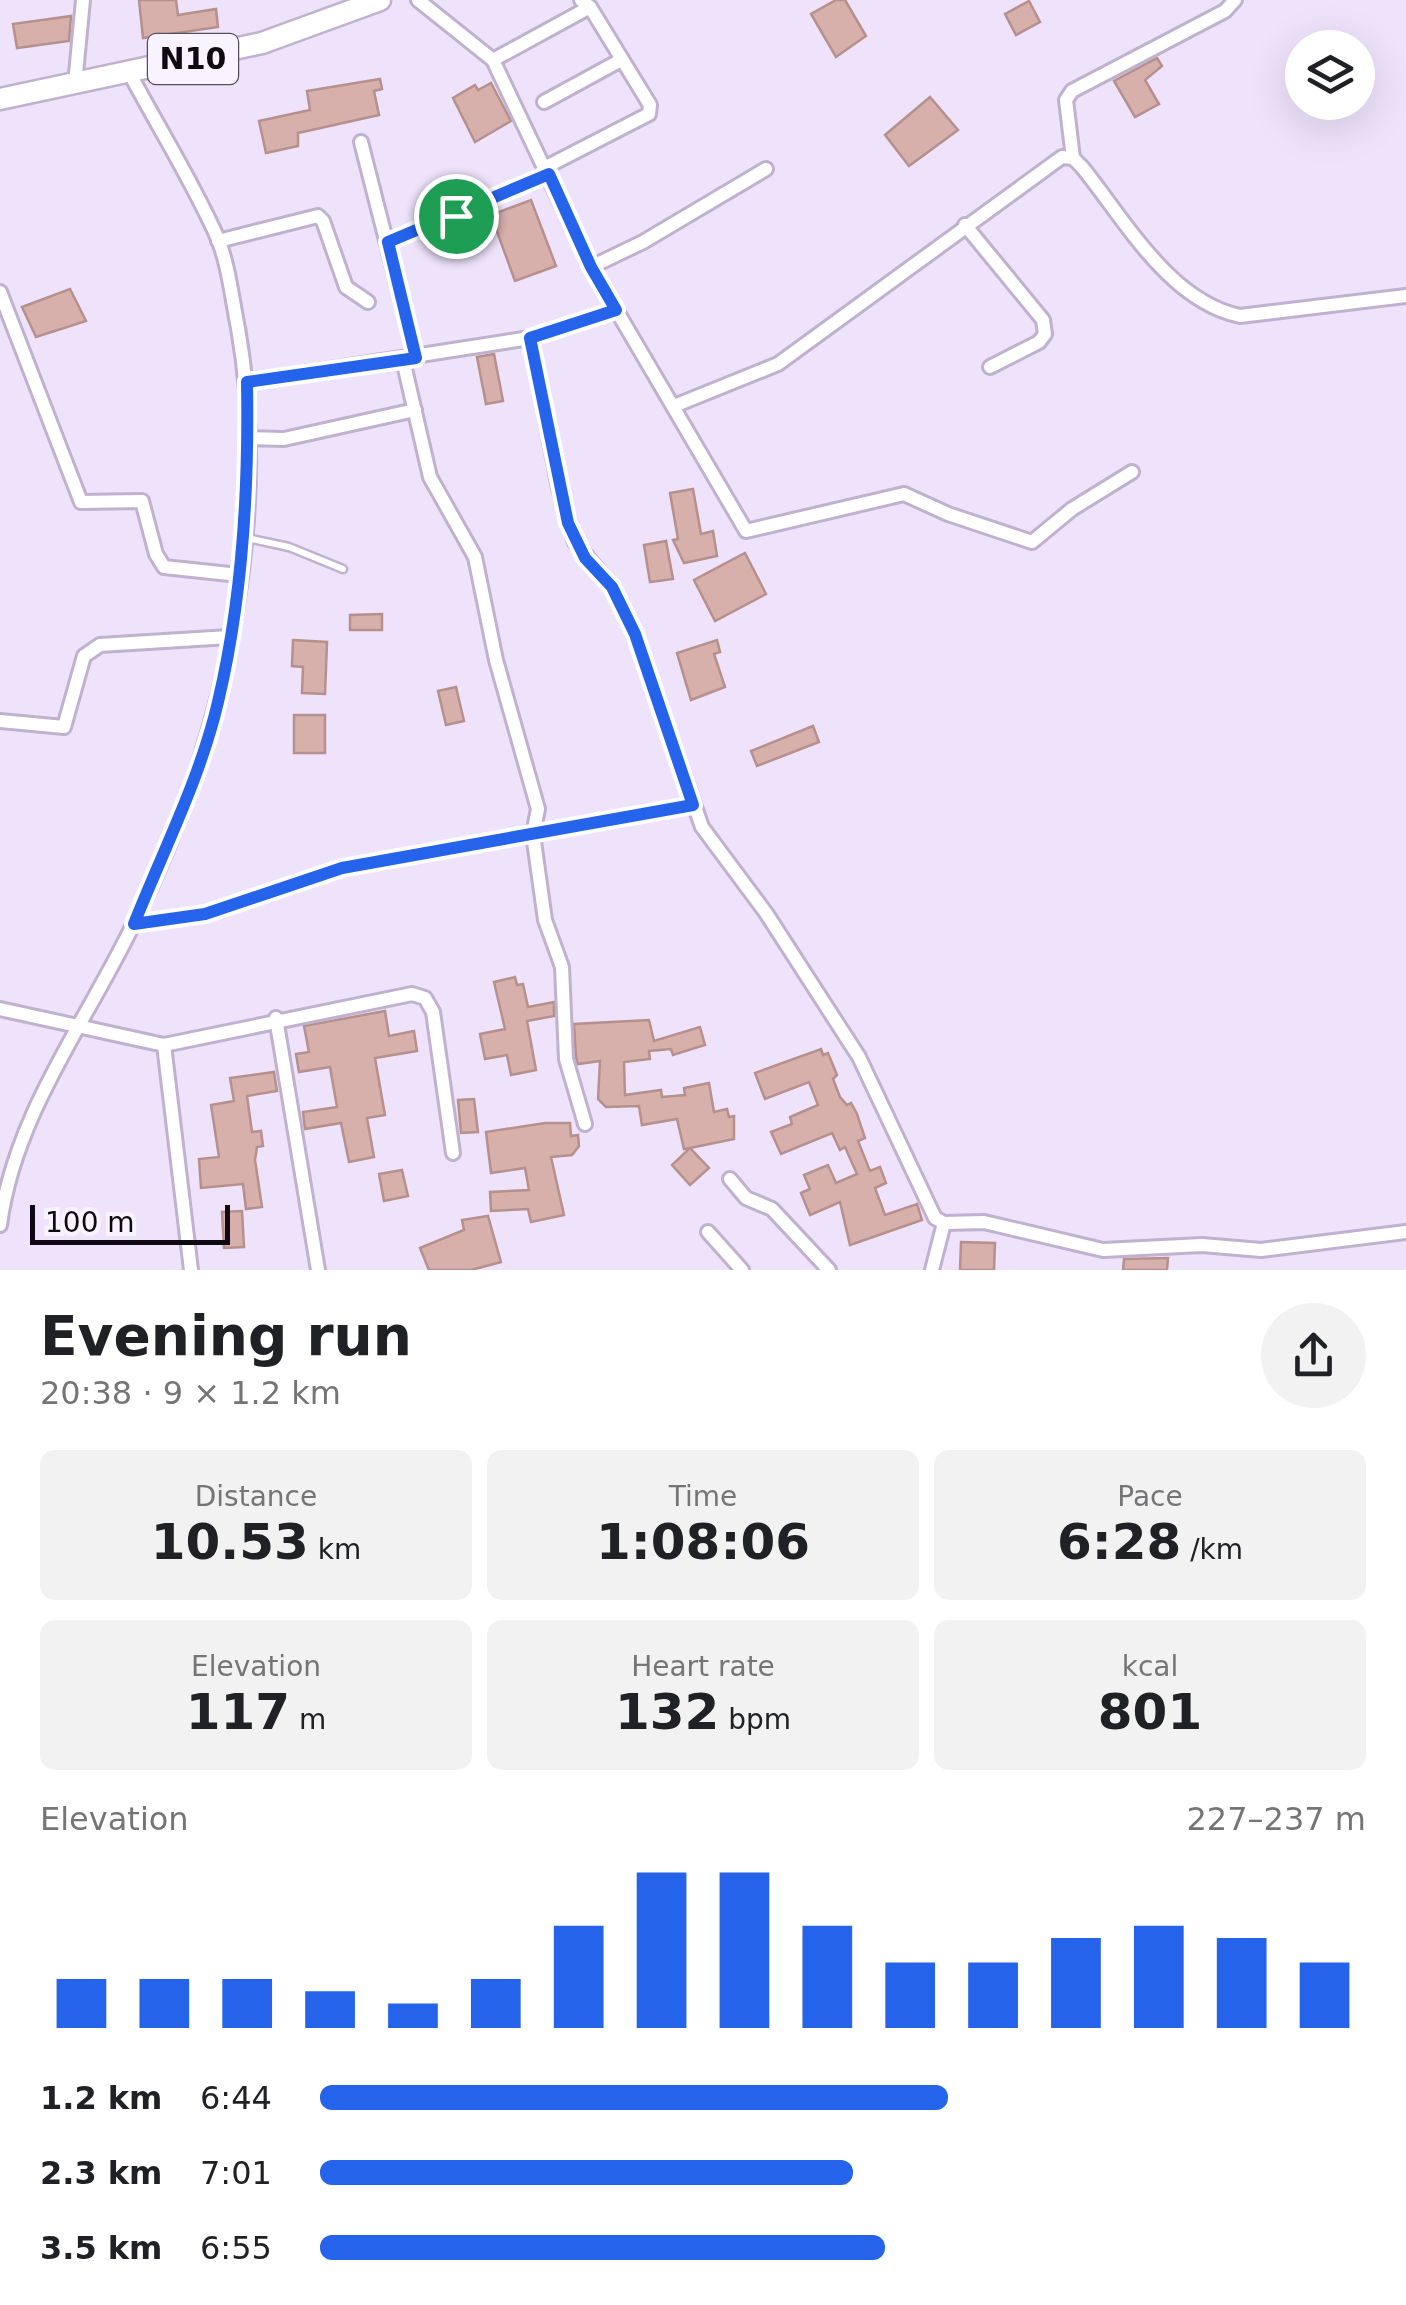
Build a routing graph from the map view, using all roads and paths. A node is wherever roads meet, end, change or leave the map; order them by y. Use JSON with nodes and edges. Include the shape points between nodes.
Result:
{"nodes":[{"id":1,"x":83,"y":0,"type":"edge"},
{"id":2,"x":378,"y":0,"type":"edge"},
{"id":3,"x":418,"y":0,"type":"edge"},
{"id":4,"x":1235,"y":0,"type":"edge"},
{"id":5,"x":585,"y":3,"type":"edge"},
{"id":6,"x":492,"y":60,"type":"junction"},
{"id":7,"x":621,"y":60,"type":"junction"},
{"id":8,"x":129,"y":72,"type":"junction"},
{"id":9,"x":76,"y":84,"type":"junction"},
{"id":10,"x":0,"y":99,"type":"edge"},
{"id":11,"x":544,"y":102,"type":"dead end"},
{"id":12,"x":360,"y":142,"type":"dead end"},
{"id":13,"x":1073,"y":158,"type":"junction"},
{"id":14,"x":766,"y":169,"type":"dead end"},
{"id":15,"x":548,"y":170,"type":"junction"},
{"id":16,"x":965,"y":225,"type":"junction"},
{"id":17,"x":218,"y":241,"type":"junction"},
{"id":18,"x":388,"y":242,"type":"junction"},
{"id":19,"x":591,"y":267,"type":"junction"},
{"id":20,"x":0,"y":292,"type":"edge"},
{"id":21,"x":1406,"y":296,"type":"edge"},
{"id":22,"x":368,"y":302,"type":"dead end"},
{"id":23,"x":616,"y":310,"type":"junction"},
{"id":24,"x":530,"y":338,"type":"junction"},
{"id":25,"x":409,"y":359,"type":"junction"},
{"id":26,"x":990,"y":367,"type":"dead end"},
{"id":27,"x":247,"y":382,"type":"junction"},
{"id":28,"x":674,"y":406,"type":"junction"},
{"id":29,"x":415,"y":410,"type":"junction"},
{"id":30,"x":248,"y":438,"type":"junction"},
{"id":31,"x":1132,"y":472,"type":"dead end"},
{"id":32,"x":245,"y":538,"type":"junction"},
{"id":33,"x":343,"y":569,"type":"dead end"},
{"id":34,"x":239,"y":575,"type":"junction"},
{"id":35,"x":228,"y":637,"type":"junction"},
{"id":36,"x":0,"y":721,"type":"edge"},
{"id":37,"x":693,"y":805,"type":"junction"},
{"id":38,"x":532,"y":834,"type":"junction"},
{"id":39,"x":134,"y":924,"type":"junction"},
{"id":40,"x":0,"y":1010,"type":"edge"},
{"id":41,"x":276,"y":1018,"type":"junction"},
{"id":42,"x":77,"y":1023,"type":"junction"},
{"id":43,"x":164,"y":1045,"type":"junction"},
{"id":44,"x":585,"y":1124,"type":"dead end"},
{"id":45,"x":453,"y":1153,"type":"dead end"},
{"id":46,"x":730,"y":1179,"type":"dead end"},
{"id":47,"x":3,"y":1202,"type":"edge"},
{"id":48,"x":944,"y":1223,"type":"junction"},
{"id":49,"x":0,"y":1226,"type":"edge"},
{"id":50,"x":708,"y":1232,"type":"dead end"},
{"id":51,"x":1406,"y":1232,"type":"edge"},
{"id":52,"x":191,"y":1270,"type":"edge"},
{"id":53,"x":318,"y":1270,"type":"edge"},
{"id":54,"x":742,"y":1270,"type":"edge"},
{"id":55,"x":829,"y":1270,"type":"edge"},
{"id":56,"x":932,"y":1270,"type":"edge"}],
"edges":[{"from":1,"to":9,"type":"street"},
{"from":2,"to":8,"type":"highway","number":"N10","via":[[262,44]]},
{"from":3,"to":6,"type":"street"},
{"from":4,"to":13,"type":"street","via":[[1072,91],[1066,100]]},
{"from":5,"to":6,"type":"street"},
{"from":5,"to":7,"type":"street"},
{"from":6,"to":15,"type":"street"},
{"from":7,"to":11,"type":"street"},
{"from":7,"to":15,"type":"street","via":[[650,105],[649,114]]},
{"from":8,"to":9,"type":"highway","number":"N10"},
{"from":8,"to":17,"type":"street"},
{"from":9,"to":10,"type":"highway","number":"N10"},
{"from":12,"to":18,"type":"street"},
{"from":13,"to":16,"type":"street","via":[[1062,157]]},
{"from":13,"to":21,"type":"street","via":[[1168,274],[1214,311],[1240,316]]},
{"from":14,"to":19,"type":"street"},
{"from":15,"to":18,"type":"street"},
{"from":15,"to":19,"type":"street"},
{"from":16,"to":26,"type":"street","via":[[1043,320],[1039,342]]},
{"from":16,"to":28,"type":"street","via":[[778,364]]},
{"from":17,"to":22,"type":"street","via":[[318,216],[346,288]]},
{"from":17,"to":27,"type":"street"},
{"from":18,"to":25,"type":"street"},
{"from":19,"to":23,"type":"street"},
{"from":20,"to":34,"type":"street","via":[[81,502],[142,501],[164,567]]},
{"from":23,"to":24,"type":"street"},
{"from":23,"to":28,"type":"street"},
{"from":24,"to":25,"type":"street"},
{"from":24,"to":37,"type":"street","via":[[572,532],[612,587],[635,634]]},
{"from":25,"to":27,"type":"street"},
{"from":25,"to":29,"type":"street"},
{"from":27,"to":30,"type":"street"},
{"from":28,"to":31,"type":"street","via":[[746,531],[904,494],[1032,542]]},
{"from":29,"to":30,"type":"street","via":[[284,440]]},
{"from":29,"to":38,"type":"street","via":[[430,476],[475,557],[538,809]]},
{"from":30,"to":32,"type":"street"},
{"from":32,"to":33,"type":"lane"},
{"from":32,"to":34,"type":"street"},
{"from":34,"to":35,"type":"street"},
{"from":35,"to":36,"type":"street","via":[[100,645],[84,656],[64,727]]},
{"from":35,"to":39,"type":"street","via":[[218,702],[190,789]]},
{"from":37,"to":38,"type":"street"},
{"from":37,"to":48,"type":"street","via":[[860,1057],[929,1208]]},
{"from":38,"to":39,"type":"street","via":[[342,868],[205,914]]},
{"from":38,"to":44,"type":"street","via":[[545,920],[562,967],[566,1059]]},
{"from":39,"to":42,"type":"street"},
{"from":40,"to":42,"type":"street"},
{"from":41,"to":43,"type":"street"},
{"from":41,"to":45,"type":"street","via":[[412,994],[425,998],[433,1012]]},
{"from":41,"to":53,"type":"street"},
{"from":42,"to":43,"type":"street"},
{"from":42,"to":47,"type":"street","via":[[24,1138]]},
{"from":43,"to":52,"type":"street"},
{"from":46,"to":55,"type":"street","via":[[746,1198],[772,1209]]},
{"from":47,"to":49,"type":"street"},
{"from":48,"to":51,"type":"street","via":[[973,1220],[1103,1250],[1261,1250]]},
{"from":48,"to":56,"type":"street"},
{"from":50,"to":54,"type":"street"}]}
